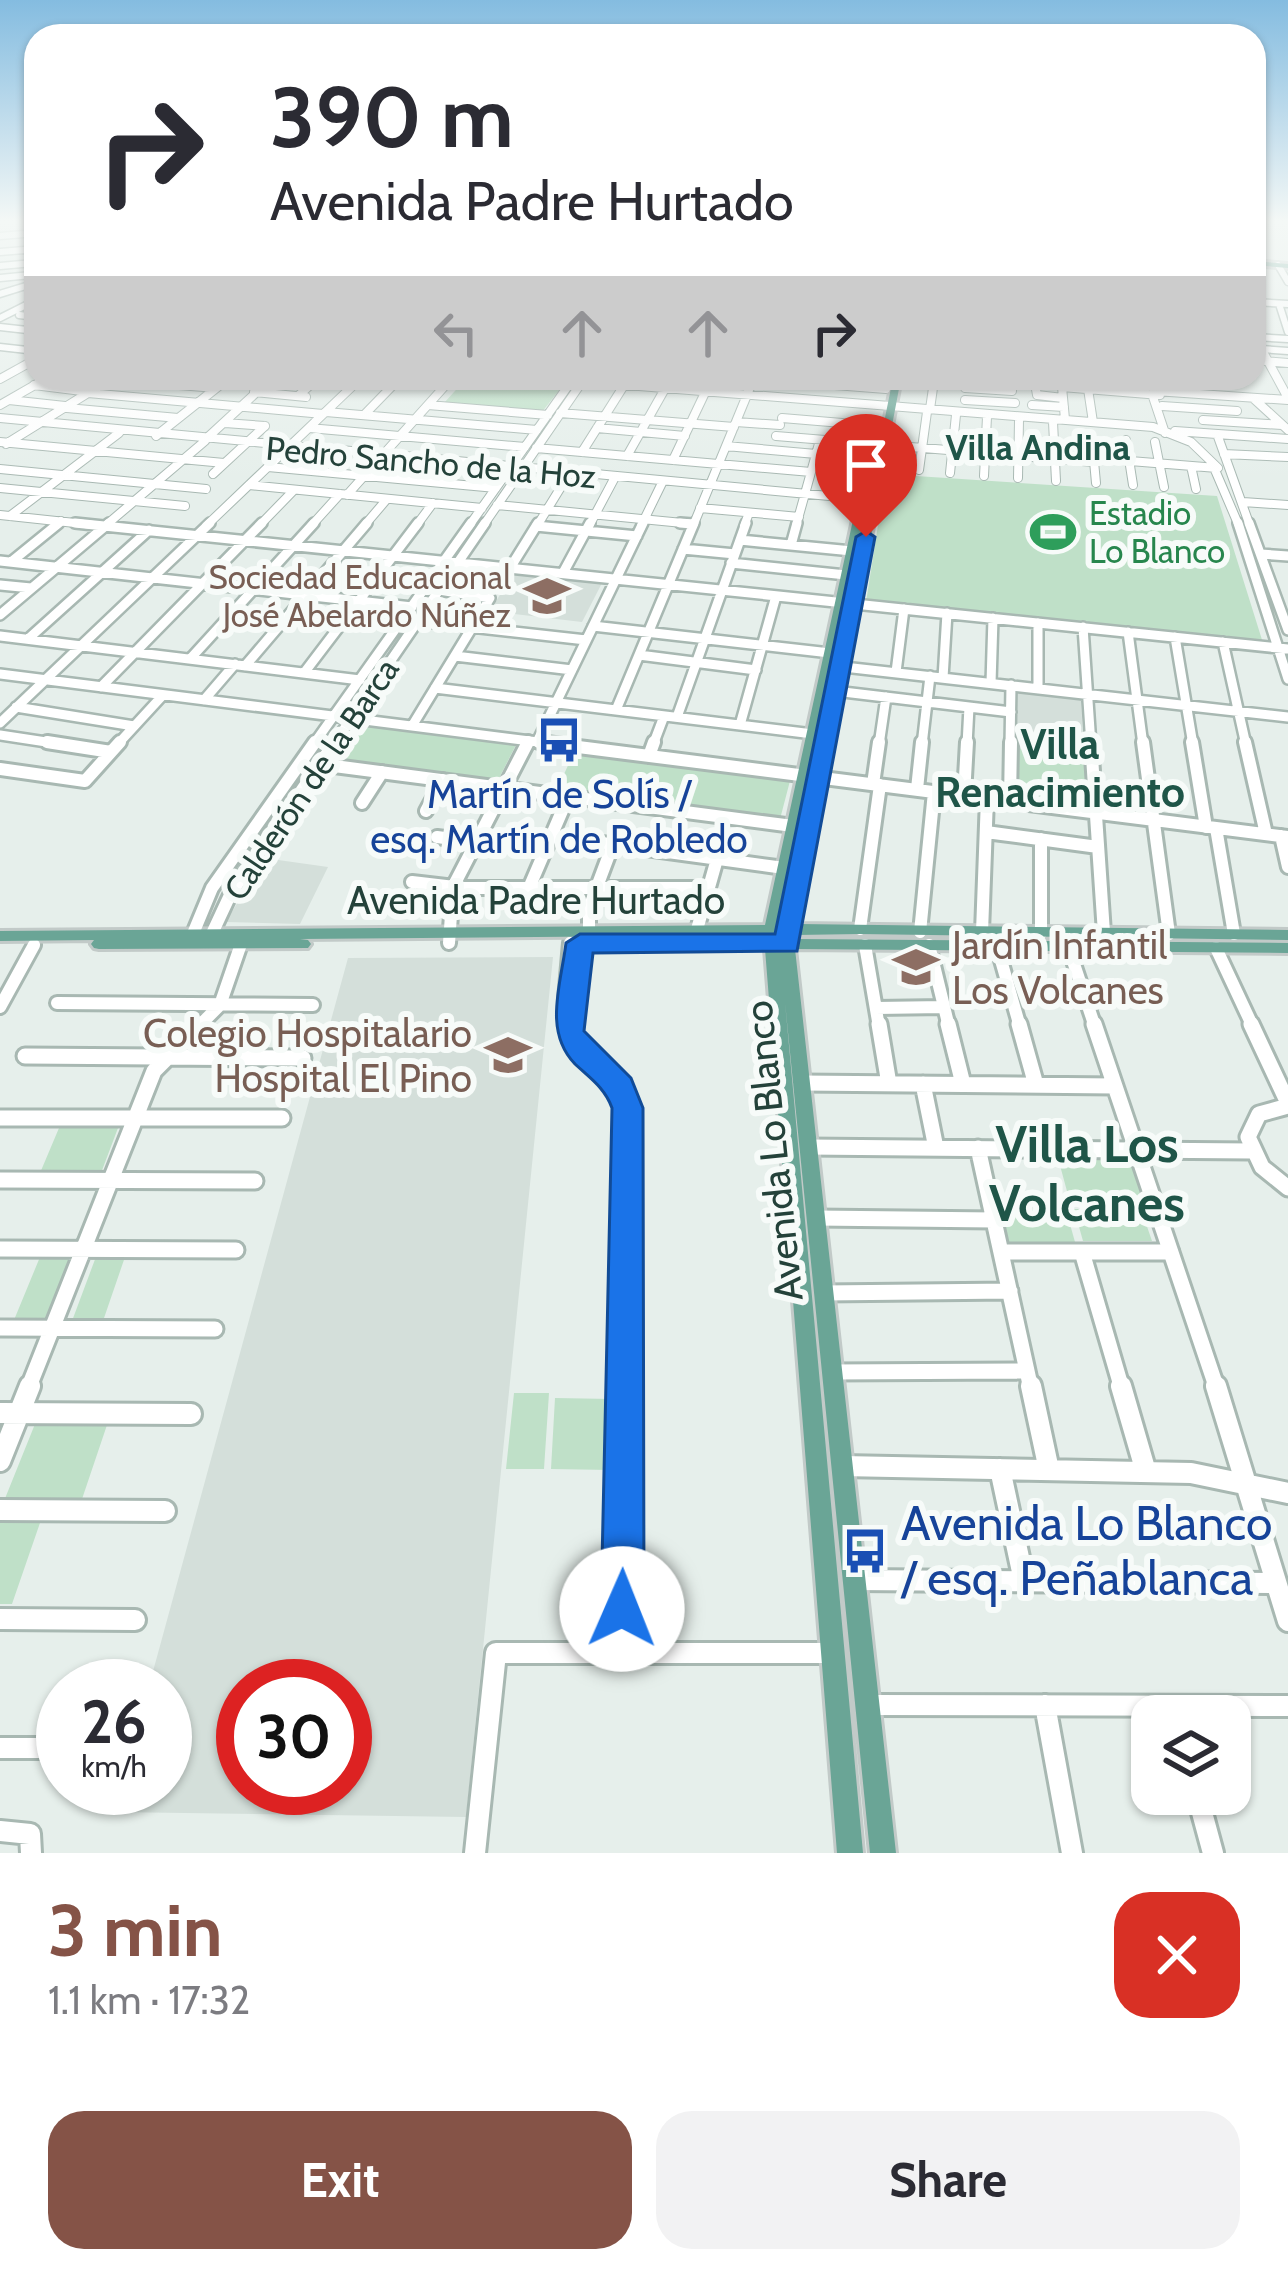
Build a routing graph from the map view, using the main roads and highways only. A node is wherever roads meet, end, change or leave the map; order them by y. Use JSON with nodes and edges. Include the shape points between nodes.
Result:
{"nodes":[{"id":1,"x":889,"y":390,"type":"edge"},
{"id":2,"x":886,"y":407,"type":"junction"},
{"id":3,"x":879,"y":445,"type":"junction"},
{"id":4,"x":867,"y":499,"type":"junction"},
{"id":5,"x":846,"y":603,"type":"junction"},
{"id":6,"x":832,"y":661,"type":"junction"},
{"id":7,"x":811,"y":776,"type":"junction"},
{"id":8,"x":1288,"y":935,"type":"edge"},
{"id":9,"x":779,"y":937,"type":"junction"},
{"id":10,"x":201,"y":938,"type":"junction"},
{"id":11,"x":448,"y":939,"type":"junction"},
{"id":12,"x":924,"y":939,"type":"junction"},
{"id":13,"x":0,"y":940,"type":"edge"},
{"id":14,"x":580,"y":940,"type":"junction"},
{"id":15,"x":1288,"y":949,"type":"edge"},
{"id":16,"x":850,"y":1853,"type":"edge"},
{"id":17,"x":883,"y":1853,"type":"edge"}],
"edges":[{"from":1,"to":2,"type":"main road","name":"Avenida Lo Blanco"},
{"from":2,"to":3,"type":"main road","name":"Avenida Lo Blanco"},
{"from":2,"to":3,"type":"main road","name":"Avenida Lo Blanco"},
{"from":3,"to":4,"type":"main road","name":"Avenida Lo Blanco"},
{"from":3,"to":4,"type":"main road","name":"Avenida Lo Blanco"},
{"from":4,"to":5,"type":"main road","name":"Avenida Lo Blanco"},
{"from":4,"to":5,"type":"main road","name":"Avenida Lo Blanco"},
{"from":5,"to":6,"type":"main road","name":"Avenida Lo Blanco"},
{"from":6,"to":7,"type":"main road","name":"Avenida Lo Blanco"},
{"from":6,"to":7,"type":"main road","name":"Avenida Lo Blanco","via":[[835,692]]},
{"from":7,"to":9,"type":"main road","name":"Avenida Lo Blanco"},
{"from":7,"to":9,"type":"main road","name":"Avenida Lo Blanco","via":[[784,868]]},
{"from":8,"to":12,"type":"main road","name":"Avenida Padre Hurtado","via":[[982,932]]},
{"from":9,"to":12,"type":"main road","name":"Avenida Padre Hurtado"},
{"from":9,"to":14,"type":"main road","name":"Avenida Padre Hurtado"},
{"from":9,"to":14,"type":"main road","name":"Avenida Padre Hurtado"},
{"from":9,"to":16,"type":"main road","name":"Avenida Lo Blanco"},
{"from":9,"to":17,"type":"main road","name":"Avenida Lo Blanco"},
{"from":10,"to":11,"type":"main road","name":"Avenida Padre Hurtado"},
{"from":10,"to":11,"type":"main road","name":"Avenida Padre Hurtado"},
{"from":10,"to":13,"type":"main road","name":"Avenida Padre Hurtado"},
{"from":10,"to":13,"type":"main road","name":"Avenida Padre Hurtado"},
{"from":11,"to":14,"type":"main road","name":"Avenida Padre Hurtado"},
{"from":12,"to":15,"type":"main road","name":"Avenida Padre Hurtado"}]}
